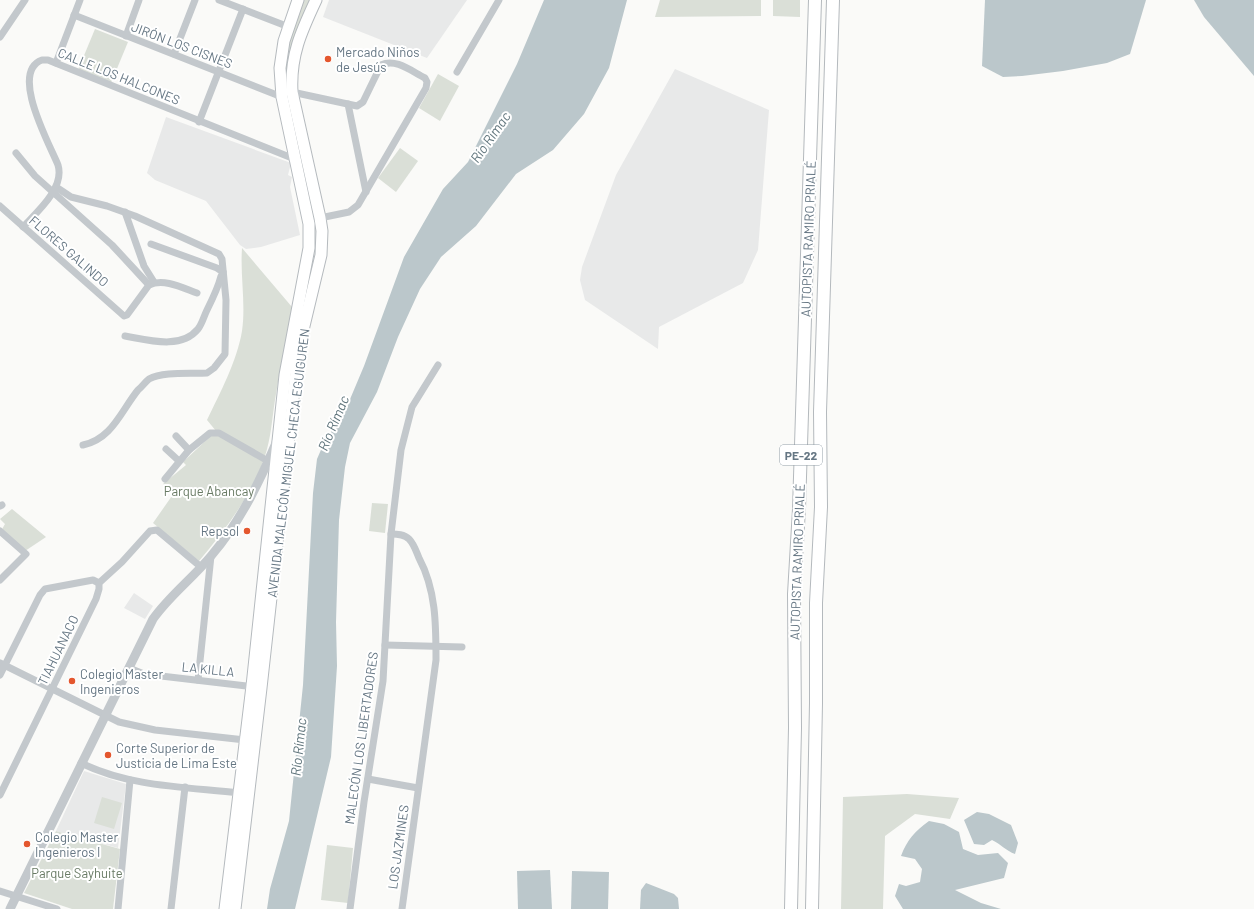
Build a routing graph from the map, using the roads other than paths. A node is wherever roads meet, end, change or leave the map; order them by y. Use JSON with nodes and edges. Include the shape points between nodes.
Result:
{"nodes":[{"id":1,"x":25,"y":0,"type":"edge"},
{"id":2,"x":80,"y":0,"type":"edge"},
{"id":3,"x":139,"y":0,"type":"edge"},
{"id":4,"x":195,"y":0,"type":"edge"},
{"id":5,"x":219,"y":0,"type":"edge"},
{"id":6,"x":298,"y":0,"type":"edge"},
{"id":7,"x":316,"y":0,"type":"edge"},
{"id":8,"x":499,"y":0,"type":"edge"},
{"id":9,"x":815,"y":0,"type":"edge"},
{"id":10,"x":833,"y":0,"type":"edge"},
{"id":11,"x":243,"y":9,"type":"junction"},
{"id":12,"x":74,"y":15,"type":"junction"},
{"id":13,"x":289,"y":27,"type":"junction"},
{"id":14,"x":1,"y":32,"type":"edge"},
{"id":15,"x":126,"y":36,"type":"junction"},
{"id":16,"x":174,"y":54,"type":"junction"},
{"id":17,"x":56,"y":63,"type":"junction"},
{"id":18,"x":218,"y":72,"type":"junction"},
{"id":19,"x":457,"y":72,"type":"dead end"},
{"id":20,"x":292,"y":92,"type":"junction"},
{"id":21,"x":282,"y":98,"type":"junction"},
{"id":22,"x":348,"y":104,"type":"junction"},
{"id":23,"x":199,"y":122,"type":"junction"},
{"id":24,"x":16,"y":153,"type":"dead end"},
{"id":25,"x":296,"y":159,"type":"junction"},
{"id":26,"x":309,"y":162,"type":"junction"},
{"id":27,"x":54,"y":190,"type":"junction"},
{"id":28,"x":366,"y":192,"type":"junction"},
{"id":29,"x":0,"y":206,"type":"edge"},
{"id":30,"x":124,"y":212,"type":"junction"},
{"id":31,"x":320,"y":218,"type":"junction"},
{"id":32,"x":24,"y":227,"type":"junction"},
{"id":33,"x":151,"y":244,"type":"dead end"},
{"id":34,"x":223,"y":272,"type":"junction"},
{"id":35,"x":151,"y":283,"type":"junction"},
{"id":36,"x":197,"y":293,"type":"dead end"},
{"id":37,"x":125,"y":336,"type":"dead end"},
{"id":38,"x":438,"y":365,"type":"dead end"},
{"id":39,"x":293,"y":398,"type":"junction"},
{"id":40,"x":280,"y":432,"type":"junction"},
{"id":41,"x":176,"y":436,"type":"dead end"},
{"id":42,"x":83,"y":445,"type":"dead end"},
{"id":43,"x":166,"y":449,"type":"dead end"},
{"id":44,"x":189,"y":450,"type":"junction"},
{"id":45,"x":179,"y":461,"type":"junction"},
{"id":46,"x":268,"y":461,"type":"junction"},
{"id":47,"x":165,"y":479,"type":"dead end"},
{"id":48,"x":0,"y":531,"type":"edge"},
{"id":49,"x":392,"y":534,"type":"junction"},
{"id":50,"x":211,"y":556,"type":"junction"},
{"id":51,"x":201,"y":567,"type":"junction"},
{"id":52,"x":0,"y":580,"type":"edge"},
{"id":53,"x":99,"y":583,"type":"junction"},
{"id":54,"x":385,"y":645,"type":"junction"},
{"id":55,"x":436,"y":647,"type":"junction"},
{"id":56,"x":462,"y":647,"type":"dead end"},
{"id":57,"x":2,"y":664,"type":"edge"},
{"id":58,"x":129,"y":668,"type":"junction"},
{"id":59,"x":0,"y":675,"type":"edge"},
{"id":60,"x":198,"y":680,"type":"junction"},
{"id":61,"x":257,"y":687,"type":"junction"},
{"id":62,"x":52,"y":690,"type":"junction"},
{"id":63,"x":105,"y":716,"type":"junction"},
{"id":64,"x":245,"y":740,"type":"junction"},
{"id":65,"x":81,"y":763,"type":"junction"},
{"id":66,"x":368,"y":779,"type":"junction"},
{"id":67,"x":130,"y":780,"type":"junction"},
{"id":68,"x":185,"y":787,"type":"junction"},
{"id":69,"x":418,"y":788,"type":"junction"},
{"id":70,"x":239,"y":792,"type":"junction"},
{"id":71,"x":0,"y":795,"type":"edge"},
{"id":72,"x":0,"y":891,"type":"edge"},
{"id":73,"x":16,"y":896,"type":"junction"},
{"id":74,"x":10,"y":909,"type":"edge"},
{"id":75,"x":57,"y":909,"type":"edge"},
{"id":76,"x":118,"y":909,"type":"edge"},
{"id":77,"x":171,"y":909,"type":"edge"},
{"id":78,"x":225,"y":909,"type":"edge"},
{"id":79,"x":235,"y":909,"type":"edge"},
{"id":80,"x":350,"y":909,"type":"edge"},
{"id":81,"x":402,"y":909,"type":"edge"},
{"id":82,"x":791,"y":909,"type":"edge"},
{"id":83,"x":812,"y":909,"type":"edge"}],
"edges":[{"from":1,"to":14,"type":"street"},
{"from":2,"to":12,"type":"street"},
{"from":3,"to":15,"type":"street"},
{"from":4,"to":16,"type":"street"},
{"from":5,"to":11,"type":"street"},
{"from":6,"to":13,"type":"main road","name":"AVENIDA MALECÓN MIGUEL CHECA EGUIGUREN"},
{"from":7,"to":20,"type":"main road","name":"AVENIDA MALECÓN MIGUEL CHECA EGUIGUREN","via":[[295,50]]},
{"from":8,"to":19,"type":"street"},
{"from":9,"to":82,"type":"highway","name":"AUTOPISTA RAMIRO PRIALÉ","number":"PE-22","via":[[794,594],[795,728]]},
{"from":10,"to":83,"type":"highway","name":"AUTOPISTA RAMIRO PRIALÉ","number":"PE-22","via":[[820,412],[821,507],[816,603]]},
{"from":11,"to":13,"type":"street"},
{"from":11,"to":18,"type":"street"},
{"from":12,"to":15,"type":"street","name":"JIRÓN LOS CISNES"},
{"from":12,"to":17,"type":"street"},
{"from":13,"to":21,"type":"main road","name":"AVENIDA MALECÓN MIGUEL CHECA EGUIGUREN","via":[[280,68]]},
{"from":15,"to":16,"type":"street","name":"JIRÓN LOS CISNES"},
{"from":16,"to":18,"type":"street","name":"JIRÓN LOS CISNES"},
{"from":17,"to":23,"type":"street","name":"CALLE LOS HALCONES"},
{"from":17,"to":27,"type":"street","name":"CALLE LOS HALCONES","via":[[45,59],[35,64],[28,87],[58,165],[59,178]]},
{"from":18,"to":21,"type":"street","name":"JIRÓN LOS CISNES"},
{"from":18,"to":23,"type":"street"},
{"from":20,"to":22,"type":"street"},
{"from":20,"to":26,"type":"main road","name":"AVENIDA MALECÓN MIGUEL CHECA EGUIGUREN"},
{"from":21,"to":25,"type":"main road","name":"AVENIDA MALECÓN MIGUEL CHECA EGUIGUREN"},
{"from":22,"to":28,"type":"street"},
{"from":22,"to":28,"type":"street","via":[[357,106],[363,102],[381,65],[388,62],[396,63],[425,78],[427,82],[426,88]]},
{"from":23,"to":25,"type":"street","name":"CALLE LOS HALCONES"},
{"from":24,"to":27,"type":"street","via":[[30,172]]},
{"from":25,"to":26,"type":"street","name":"CALLE LOS HALCONES"},
{"from":25,"to":40,"type":"main road","name":"AVENIDA MALECÓN MIGUEL CHECA EGUIGUREN","via":[[309,224],[309,242],[285,375]]},
{"from":26,"to":31,"type":"main road","name":"AVENIDA MALECÓN MIGUEL CHECA EGUIGUREN"},
{"from":27,"to":30,"type":"street"},
{"from":27,"to":32,"type":"street"},
{"from":27,"to":35,"type":"street"},
{"from":28,"to":31,"type":"street","via":[[354,210]]},
{"from":29,"to":32,"type":"street","name":"FLORES GALINDO"},
{"from":30,"to":34,"type":"street","via":[[168,229],[218,254],[222,260]]},
{"from":30,"to":35,"type":"street"},
{"from":31,"to":39,"type":"main road","name":"AVENIDA MALECÓN MIGUEL CHECA EGUIGUREN","via":[[321,256],[304,326]]},
{"from":32,"to":35,"type":"street","name":"FLORES GALINDO","via":[[121,314],[127,315]]},
{"from":33,"to":34,"type":"street"},
{"from":34,"to":37,"type":"street","via":[[198,329],[190,336],[176,342],[155,342]]},
{"from":34,"to":42,"type":"street","via":[[226,300],[225,354],[214,368],[207,372],[157,376],[147,380],[113,428],[101,438]]},
{"from":35,"to":36,"type":"street","via":[[167,283]]},
{"from":38,"to":49,"type":"street","name":"MALECÓN LOS LIBERTADORES","via":[[412,407],[401,450]]},
{"from":39,"to":40,"type":"street"},
{"from":39,"to":61,"type":"main road","name":"AVENIDA MALECÓN MIGUEL CHECA EGUIGUREN"},
{"from":40,"to":46,"type":"street"},
{"from":40,"to":61,"type":"main road","name":"AVENIDA MALECÓN MIGUEL CHECA EGUIGUREN"},
{"from":41,"to":44,"type":"street"},
{"from":43,"to":45,"type":"street"},
{"from":44,"to":45,"type":"street"},
{"from":44,"to":46,"type":"street","via":[[210,433],[217,433]]},
{"from":45,"to":47,"type":"street"},
{"from":46,"to":50,"type":"street","via":[[241,514]]},
{"from":48,"to":52,"type":"street","via":[[26,554]]},
{"from":49,"to":54,"type":"street","name":"MALECÓN LOS LIBERTADORES"},
{"from":49,"to":55,"type":"street","name":"LOS JAZMINES","via":[[408,538],[427,575],[435,609]]},
{"from":50,"to":51,"type":"street"},
{"from":50,"to":60,"type":"street"},
{"from":51,"to":53,"type":"street","via":[[153,529]]},
{"from":51,"to":58,"type":"street","via":[[162,606],[146,631]]},
{"from":53,"to":57,"type":"street","via":[[93,580],[45,590]]},
{"from":53,"to":62,"type":"street","name":"TIAHUANACO","via":[[100,589],[96,599]]},
{"from":54,"to":55,"type":"street"},
{"from":54,"to":66,"type":"street","name":"MALECÓN LOS LIBERTADORES","via":[[383,681]]},
{"from":55,"to":56,"type":"street"},
{"from":55,"to":69,"type":"street","name":"LOS JAZMINES"},
{"from":57,"to":59,"type":"street"},
{"from":57,"to":62,"type":"street"},
{"from":58,"to":60,"type":"street","name":"LA KILLA","via":[[144,674]]},
{"from":58,"to":63,"type":"street"},
{"from":60,"to":61,"type":"street","name":"LA KILLA"},
{"from":61,"to":64,"type":"main road","name":"AVENIDA MALECÓN MIGUEL CHECA EGUIGUREN"},
{"from":61,"to":79,"type":"main road","name":"AVENIDA MALECÓN MIGUEL CHECA EGUIGUREN"},
{"from":62,"to":63,"type":"street"},
{"from":62,"to":71,"type":"street","name":"TIAHUANACO"},
{"from":63,"to":64,"type":"street","via":[[141,728]]},
{"from":63,"to":65,"type":"street"},
{"from":64,"to":70,"type":"main road","name":"AVENIDA MALECÓN MIGUEL CHECA EGUIGUREN"},
{"from":65,"to":67,"type":"street","via":[[106,774]]},
{"from":65,"to":73,"type":"street"},
{"from":66,"to":69,"type":"street"},
{"from":66,"to":80,"type":"street","name":"MALECÓN LOS LIBERTADORES"},
{"from":67,"to":68,"type":"street"},
{"from":67,"to":76,"type":"street"},
{"from":68,"to":70,"type":"street"},
{"from":68,"to":77,"type":"street"},
{"from":69,"to":81,"type":"street","name":"LOS JAZMINES"},
{"from":70,"to":78,"type":"main road","name":"AVENIDA MALECÓN MIGUEL CHECA EGUIGUREN"},
{"from":72,"to":73,"type":"street"},
{"from":73,"to":74,"type":"street"},
{"from":73,"to":75,"type":"street"}]}
